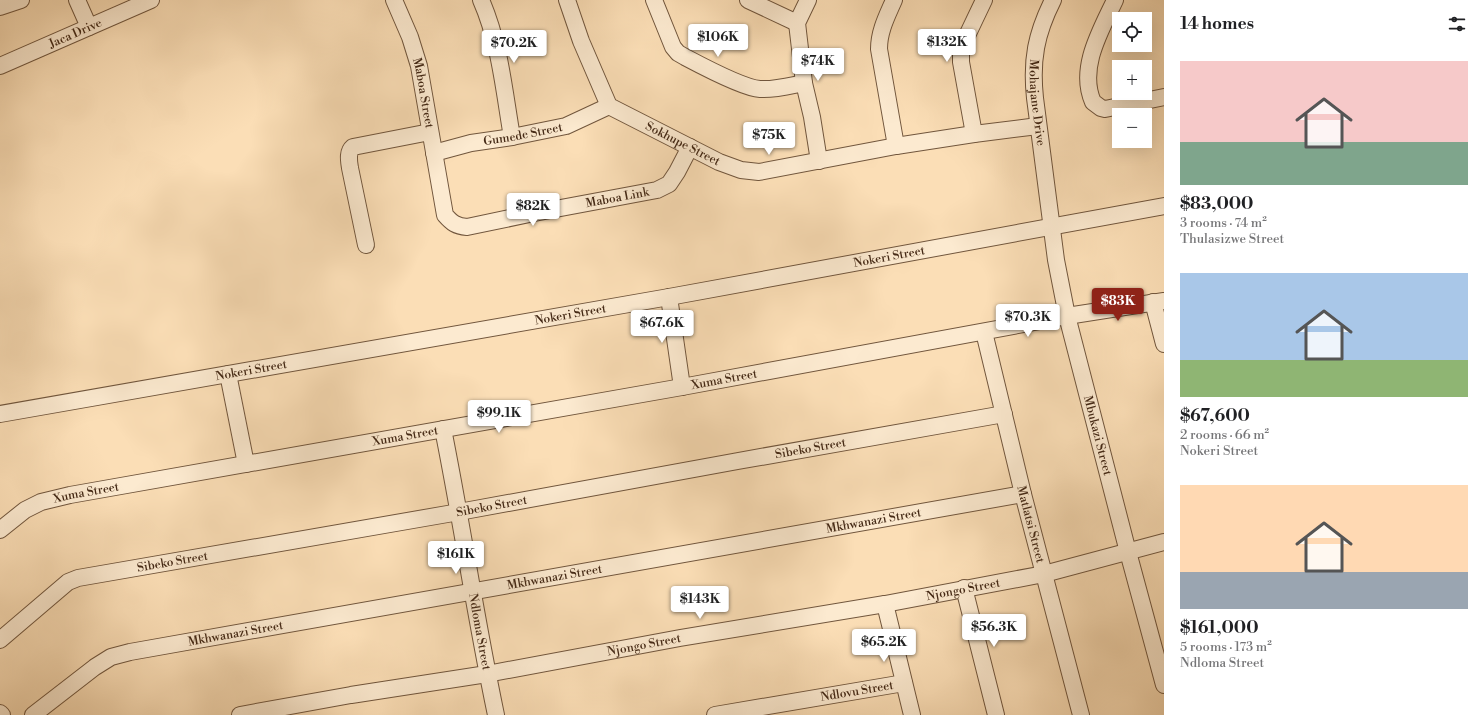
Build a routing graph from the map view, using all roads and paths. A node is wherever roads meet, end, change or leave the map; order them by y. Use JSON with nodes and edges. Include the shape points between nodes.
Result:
{"nodes":[{"id":1,"x":21,"y":0,"type":"edge"},
{"id":2,"x":77,"y":0,"type":"edge"},
{"id":3,"x":151,"y":0,"type":"edge"},
{"id":4,"x":394,"y":0,"type":"edge"},
{"id":5,"x":481,"y":0,"type":"edge"},
{"id":6,"x":567,"y":0,"type":"edge"},
{"id":7,"x":654,"y":0,"type":"edge"},
{"id":8,"x":748,"y":0,"type":"edge"},
{"id":9,"x":808,"y":0,"type":"edge"},
{"id":10,"x":894,"y":0,"type":"edge"},
{"id":11,"x":984,"y":0,"type":"edge"},
{"id":12,"x":1052,"y":0,"type":"edge"},
{"id":13,"x":1115,"y":0,"type":"edge"},
{"id":14,"x":0,"y":7,"type":"edge"},
{"id":15,"x":797,"y":23,"type":"junction"},
{"id":16,"x":89,"y":28,"type":"junction"},
{"id":17,"x":0,"y":66,"type":"edge"},
{"id":18,"x":804,"y":83,"type":"junction"},
{"id":19,"x":1164,"y":97,"type":"edge"},
{"id":20,"x":609,"y":106,"type":"junction"},
{"id":21,"x":1038,"y":126,"type":"junction"},
{"id":22,"x":430,"y":132,"type":"junction"},
{"id":23,"x":974,"y":134,"type":"junction"},
{"id":24,"x":512,"y":137,"type":"junction"},
{"id":25,"x":896,"y":146,"type":"junction"},
{"id":26,"x":690,"y":147,"type":"junction"},
{"id":27,"x":434,"y":153,"type":"junction"},
{"id":28,"x":819,"y":161,"type":"junction"},
{"id":29,"x":1047,"y":183,"type":"joint"},
{"id":30,"x":1164,"y":206,"type":"edge"},
{"id":31,"x":1052,"y":227,"type":"junction"},
{"id":32,"x":366,"y":245,"type":"dead end"},
{"id":33,"x":669,"y":297,"type":"junction"},
{"id":34,"x":1159,"y":302,"type":"edge"},
{"id":35,"x":1067,"y":316,"type":"junction"},
{"id":36,"x":984,"y":332,"type":"junction"},
{"id":37,"x":1164,"y":344,"type":"edge"},
{"id":38,"x":228,"y":374,"type":"junction"},
{"id":39,"x":682,"y":387,"type":"junction"},
{"id":40,"x":0,"y":414,"type":"edge"},
{"id":41,"x":1004,"y":414,"type":"junction"},
{"id":42,"x":443,"y":429,"type":"junction"},
{"id":43,"x":246,"y":464,"type":"junction"},
{"id":44,"x":1023,"y":494,"type":"junction"},
{"id":45,"x":459,"y":512,"type":"junction"},
{"id":46,"x":3,"y":523,"type":"edge"},
{"id":47,"x":1164,"y":542,"type":"edge"},
{"id":48,"x":1128,"y":552,"type":"junction"},
{"id":49,"x":1044,"y":574,"type":"junction"},
{"id":50,"x":964,"y":588,"type":"junction"},
{"id":51,"x":473,"y":591,"type":"junction"},
{"id":52,"x":885,"y":604,"type":"junction"},
{"id":53,"x":0,"y":640,"type":"edge"},
{"id":54,"x":487,"y":674,"type":"junction"},
{"id":55,"x":904,"y":684,"type":"junction"},
{"id":56,"x":1164,"y":684,"type":"edge"},
{"id":57,"x":33,"y":715,"type":"edge"},
{"id":58,"x":240,"y":715,"type":"edge"},
{"id":59,"x":496,"y":715,"type":"edge"},
{"id":60,"x":715,"y":715,"type":"edge"},
{"id":61,"x":912,"y":715,"type":"edge"},
{"id":62,"x":996,"y":715,"type":"edge"},
{"id":63,"x":1081,"y":715,"type":"edge"}],
"edges":[{"from":1,"to":14,"type":"street"},
{"from":2,"to":16,"type":"street"},
{"from":3,"to":16,"type":"street","name":"Jaca Drive"},
{"from":4,"to":22,"type":"street","name":"Maboa Street","via":[[419,66]]},
{"from":5,"to":24,"type":"street","via":[[490,20]]},
{"from":6,"to":20,"type":"street","via":[[581,41]]},
{"from":7,"to":18,"type":"street","via":[[673,47],[685,58],[758,89]]},
{"from":8,"to":15,"type":"street"},
{"from":9,"to":15,"type":"street"},
{"from":10,"to":25,"type":"street","via":[[884,22],[879,50]]},
{"from":11,"to":23,"type":"street","via":[[961,52]]},
{"from":12,"to":21,"type":"street","name":"Mohajane Drive","via":[[1039,31],[1033,62]]},
{"from":13,"to":19,"type":"street","via":[[1090,59],[1088,76],[1093,102],[1105,109]]},
{"from":15,"to":18,"type":"street"},
{"from":16,"to":17,"type":"street","name":"Jaca Drive"},
{"from":18,"to":28,"type":"street"},
{"from":20,"to":24,"type":"street","name":"Gumede Street","via":[[566,126]]},
{"from":20,"to":26,"type":"street","name":"Sokhupe Street"},
{"from":21,"to":23,"type":"street","name":"Sokhupe Street"},
{"from":21,"to":29,"type":"street","name":"Mohajane Drive"},
{"from":22,"to":27,"type":"street","name":"Maboa Link"},
{"from":22,"to":32,"type":"street","name":"Maboa Street","via":[[351,149],[350,168]]},
{"from":23,"to":25,"type":"street","name":"Sokhupe Street"},
{"from":24,"to":27,"type":"street","name":"Gumede Street","via":[[471,143]]},
{"from":25,"to":28,"type":"street","name":"Sokhupe Street"},
{"from":26,"to":27,"type":"street","name":"Maboa Link","via":[[669,184],[656,190],[467,227],[457,226],[445,215]]},
{"from":26,"to":28,"type":"street","name":"Sokhupe Street","via":[[741,170],[760,172]]},
{"from":29,"to":31,"type":"street","name":"Mbukazi Street"},
{"from":30,"to":31,"type":"street","name":"Nokeri Street"},
{"from":31,"to":33,"type":"street","name":"Nokeri Street"},
{"from":31,"to":35,"type":"street","name":"Mbukazi Street"},
{"from":33,"to":38,"type":"street","name":"Nokeri Street"},
{"from":33,"to":39,"type":"street"},
{"from":34,"to":35,"type":"street","name":"Xuma Street"},
{"from":34,"to":37,"type":"street"},
{"from":35,"to":36,"type":"street","name":"Xuma Street"},
{"from":35,"to":48,"type":"street","name":"Mbukazi Street"},
{"from":36,"to":39,"type":"street","name":"Xuma Street"},
{"from":36,"to":41,"type":"street","name":"Matlatsi Street"},
{"from":38,"to":40,"type":"street","name":"Nokeri Street"},
{"from":38,"to":43,"type":"street"},
{"from":39,"to":42,"type":"street","name":"Xuma Street"},
{"from":41,"to":44,"type":"street","name":"Matlatsi Street"},
{"from":41,"to":45,"type":"street","name":"Sibeko Street"},
{"from":42,"to":43,"type":"street","name":"Xuma Street"},
{"from":42,"to":45,"type":"street","name":"Ndloma Street"},
{"from":43,"to":46,"type":"street","name":"Xuma Street","via":[[63,496],[41,502]]},
{"from":44,"to":49,"type":"street","name":"Matlatsi Street"},
{"from":44,"to":51,"type":"street","name":"Mkhwanazi Street"},
{"from":45,"to":51,"type":"street","name":"Ndloma Street"},
{"from":45,"to":53,"type":"street","name":"Sibeko Street","via":[[78,578],[68,582]]},
{"from":47,"to":48,"type":"street","name":"Njongo Street"},
{"from":48,"to":49,"type":"street","name":"Njongo Street"},
{"from":48,"to":56,"type":"street","name":"Mbukazi Street"},
{"from":49,"to":50,"type":"street","name":"Njongo Street"},
{"from":49,"to":63,"type":"street","name":"Matlatsi Street"},
{"from":50,"to":52,"type":"street","name":"Njongo Street"},
{"from":50,"to":62,"type":"street"},
{"from":51,"to":54,"type":"street","name":"Ndloma Street"},
{"from":51,"to":57,"type":"street","name":"Mkhwanazi Street","via":[[111,657]]},
{"from":52,"to":54,"type":"street","name":"Njongo Street"},
{"from":52,"to":55,"type":"street"},
{"from":54,"to":58,"type":"street","name":"Njongo Street"},
{"from":54,"to":59,"type":"street","name":"Ndloma Street"},
{"from":55,"to":60,"type":"street","name":"Ndlovu Street"},
{"from":55,"to":61,"type":"street"}]}
